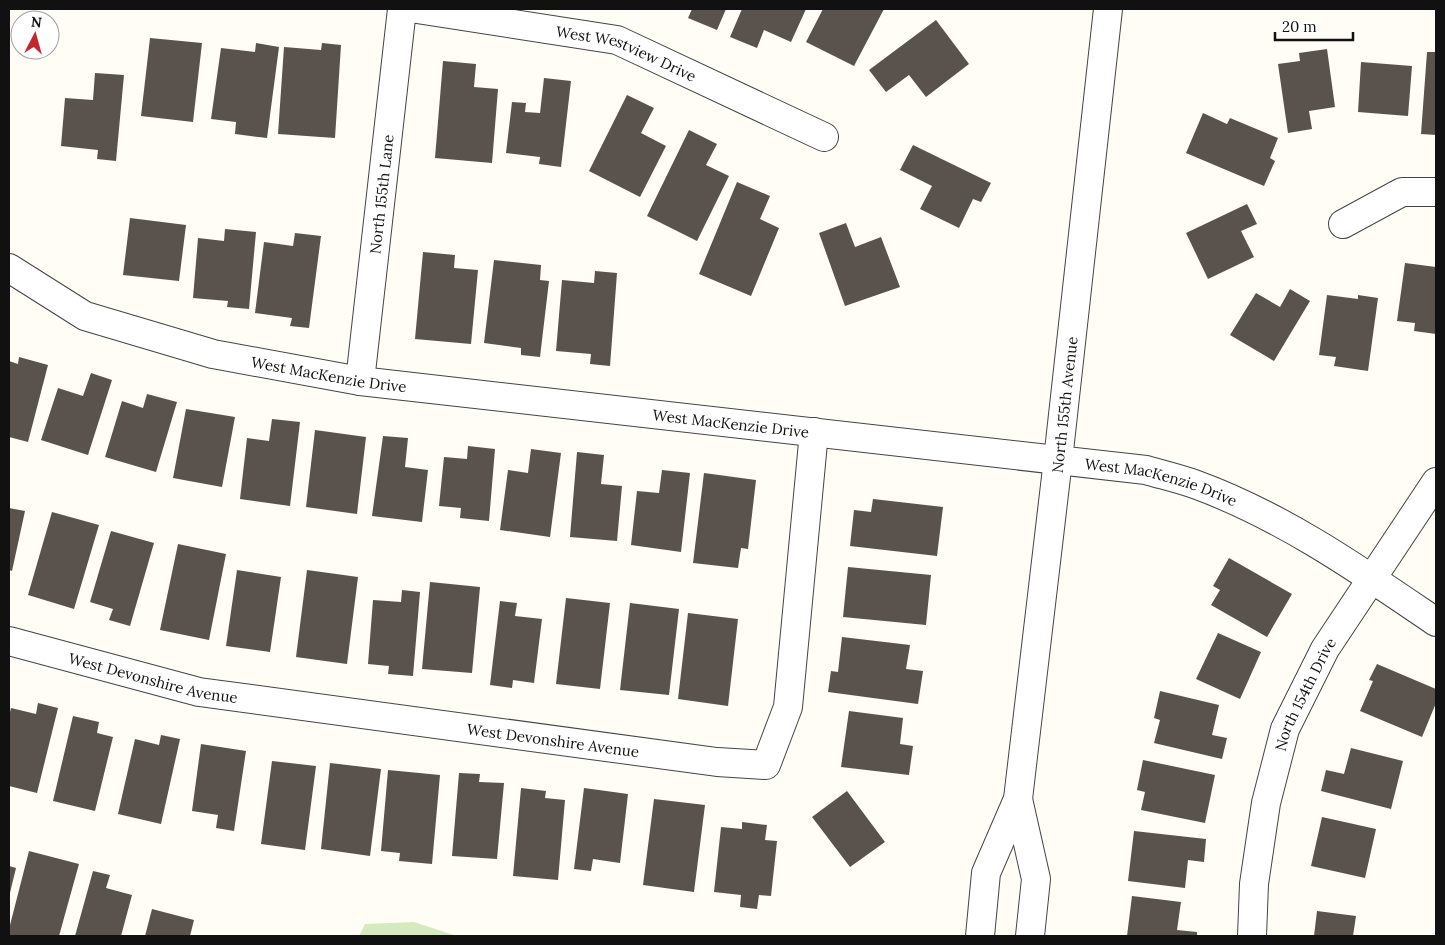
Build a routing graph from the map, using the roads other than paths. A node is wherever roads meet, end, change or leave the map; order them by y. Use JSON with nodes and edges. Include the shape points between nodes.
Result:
{"nodes":[{"id":1,"x":402,"y":9,"type":"edge"},
{"id":2,"x":417,"y":9,"type":"edge"},
{"id":3,"x":1108,"y":9,"type":"edge"},
{"id":4,"x":824,"y":137,"type":"dead end"},
{"id":5,"x":1436,"y":192,"type":"edge"},
{"id":6,"x":1343,"y":224,"type":"dead end"},
{"id":7,"x":9,"y":268,"type":"edge"},
{"id":8,"x":360,"y":381,"type":"junction"},
{"id":9,"x":814,"y":432,"type":"junction"},
{"id":10,"x":1058,"y":460,"type":"junction"},
{"id":11,"x":1436,"y":482,"type":"edge"},
{"id":12,"x":1371,"y":578,"type":"junction"},
{"id":13,"x":1436,"y":622,"type":"edge"},
{"id":14,"x":9,"y":641,"type":"edge"},
{"id":15,"x":1018,"y":799,"type":"junction"},
{"id":16,"x":980,"y":936,"type":"edge"},
{"id":17,"x":1030,"y":936,"type":"edge"},
{"id":18,"x":1252,"y":936,"type":"edge"}],
"edges":[{"from":1,"to":8,"type":"street","name":"North 155th Lane"},
{"from":2,"to":4,"type":"street","name":"West Westview Drive","via":[[617,40]]},
{"from":3,"to":10,"type":"street","name":"North 155th Avenue"},
{"from":5,"to":6,"type":"street","via":[[1402,192]]},
{"from":7,"to":8,"type":"street","name":"West MacKenzie Drive","via":[[85,316],[213,354]]},
{"from":8,"to":9,"type":"street","name":"West MacKenzie Drive"},
{"from":9,"to":10,"type":"street","name":"West MacKenzie Drive"},
{"from":9,"to":14,"type":"street","name":"West Devonshire Avenue","via":[[788,707],[766,765],[717,762],[199,692]]},
{"from":10,"to":12,"type":"street","name":"West MacKenzie Drive","via":[[1146,470],[1197,485],[1254,510]]},
{"from":10,"to":15,"type":"street","name":"North 155th Avenue"},
{"from":11,"to":12,"type":"street","name":"North 154th Drive"},
{"from":12,"to":13,"type":"street","name":"West MacKenzie Drive"},
{"from":12,"to":18,"type":"street","name":"North 154th Drive","via":[[1325,649],[1285,730],[1266,803],[1254,884]]},
{"from":15,"to":16,"type":"street","name":"North 155th Avenue","via":[[986,873]]},
{"from":15,"to":17,"type":"street","name":"North 155th Avenue","via":[[1036,879]]}]}
